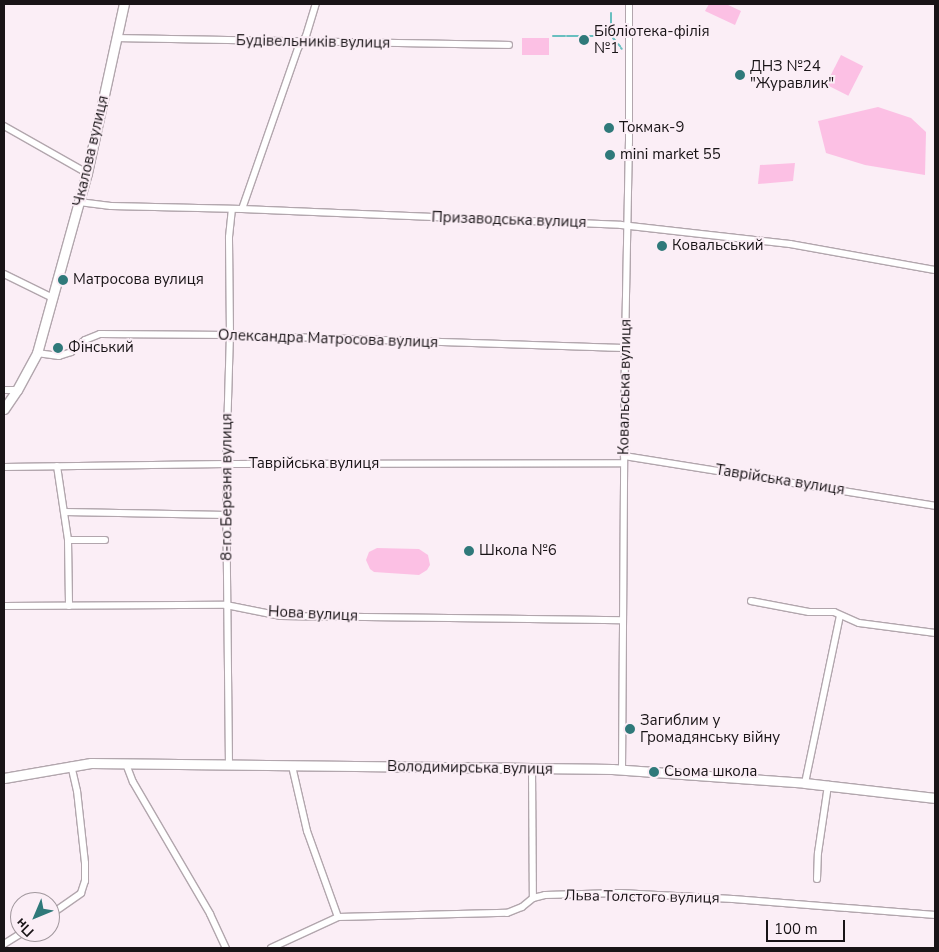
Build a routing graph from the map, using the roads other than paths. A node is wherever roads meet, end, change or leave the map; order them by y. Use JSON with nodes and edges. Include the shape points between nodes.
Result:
{"nodes":[{"id":1,"x":124,"y":4,"type":"edge"},
{"id":2,"x":316,"y":4,"type":"edge"},
{"id":3,"x":628,"y":4,"type":"edge"},
{"id":4,"x":117,"y":38,"type":"junction"},
{"id":5,"x":303,"y":42,"type":"junction"},
{"id":6,"x":509,"y":45,"type":"dead end"},
{"id":7,"x":4,"y":126,"type":"edge"},
{"id":8,"x":86,"y":173,"type":"junction"},
{"id":9,"x":79,"y":202,"type":"junction"},
{"id":10,"x":232,"y":209,"type":"junction"},
{"id":11,"x":242,"y":209,"type":"junction"},
{"id":12,"x":627,"y":225,"type":"junction"},
{"id":13,"x":935,"y":270,"type":"edge"},
{"id":14,"x":4,"y":274,"type":"edge"},
{"id":15,"x":53,"y":298,"type":"junction"},
{"id":16,"x":230,"y":335,"type":"junction"},
{"id":17,"x":625,"y":348,"type":"junction"},
{"id":18,"x":38,"y":353,"type":"junction"},
{"id":19,"x":4,"y":390,"type":"edge"},
{"id":20,"x":17,"y":390,"type":"junction"},
{"id":21,"x":4,"y":409,"type":"edge"},
{"id":22,"x":624,"y":460,"type":"junction"},
{"id":23,"x":226,"y":464,"type":"junction"},
{"id":24,"x":57,"y":466,"type":"junction"},
{"id":25,"x":4,"y":467,"type":"edge"},
{"id":26,"x":935,"y":506,"type":"edge"},
{"id":27,"x":65,"y":512,"type":"junction"},
{"id":28,"x":227,"y":515,"type":"junction"},
{"id":29,"x":68,"y":540,"type":"junction"},
{"id":30,"x":105,"y":540,"type":"dead end"},
{"id":31,"x":751,"y":601,"type":"dead end"},
{"id":32,"x":226,"y":605,"type":"junction"},
{"id":33,"x":4,"y":606,"type":"edge"},
{"id":34,"x":70,"y":606,"type":"junction"},
{"id":35,"x":840,"y":616,"type":"junction"},
{"id":36,"x":623,"y":620,"type":"junction"},
{"id":37,"x":935,"y":633,"type":"edge"},
{"id":38,"x":126,"y":764,"type":"junction"},
{"id":39,"x":71,"y":766,"type":"junction"},
{"id":40,"x":229,"y":766,"type":"junction"},
{"id":41,"x":292,"y":766,"type":"junction"},
{"id":42,"x":532,"y":768,"type":"junction"},
{"id":43,"x":622,"y":770,"type":"junction"},
{"id":44,"x":4,"y":778,"type":"edge"},
{"id":45,"x":805,"y":783,"type":"junction"},
{"id":46,"x":828,"y":785,"type":"junction"},
{"id":47,"x":935,"y":798,"type":"edge"},
{"id":48,"x":817,"y":879,"type":"dead end"},
{"id":49,"x":533,"y":898,"type":"junction"},
{"id":50,"x":60,"y":908,"type":"edge"},
{"id":51,"x":935,"y":915,"type":"edge"},
{"id":52,"x":338,"y":917,"type":"junction"},
{"id":53,"x":226,"y":948,"type":"edge"},
{"id":54,"x":271,"y":948,"type":"edge"}],
"edges":[{"from":1,"to":4,"type":"main road","name":"Чкалова вулиця"},
{"from":2,"to":5,"type":"street"},
{"from":3,"to":12,"type":"street","name":"Ковальська вулиця"},
{"from":4,"to":5,"type":"street","name":"Будівельників вулиця"},
{"from":4,"to":8,"type":"main road","name":"Чкалова вулиця"},
{"from":5,"to":6,"type":"street","name":"Будівельників вулиця"},
{"from":5,"to":11,"type":"street","via":[[298,48]]},
{"from":7,"to":8,"type":"street"},
{"from":8,"to":9,"type":"main road","name":"Чкалова вулиця"},
{"from":9,"to":10,"type":"street","name":"Призаводська вулиця","via":[[111,206]]},
{"from":9,"to":15,"type":"main road","name":"Чкалова вулиця"},
{"from":10,"to":11,"type":"street","name":"Призаводська вулиця"},
{"from":10,"to":16,"type":"street","name":"8-го Березня вулиця","via":[[229,237]]},
{"from":11,"to":12,"type":"street","name":"Призаводська вулиця"},
{"from":12,"to":13,"type":"street","name":"Призаводська вулиця","via":[[790,244]]},
{"from":12,"to":17,"type":"street","name":"Ковальська вулиця"},
{"from":14,"to":15,"type":"street"},
{"from":15,"to":18,"type":"main road","name":"Чкалова вулиця"},
{"from":16,"to":17,"type":"street","name":"Олександра Матросова вулиця"},
{"from":16,"to":18,"type":"street","name":"Олександра Матросова вулиця","via":[[100,334],[59,356]]},
{"from":16,"to":23,"type":"street","name":"8-го Березня вулиця"},
{"from":17,"to":22,"type":"street","name":"Ковальська вулиця"},
{"from":18,"to":20,"type":"main road","name":"Чкалова вулиця"},
{"from":19,"to":20,"type":"street"},
{"from":20,"to":21,"type":"main road","name":"Чкалова вулиця"},
{"from":22,"to":23,"type":"street","name":"Таврійська вулиця"},
{"from":22,"to":26,"type":"street","name":"Таврійська вулиця"},
{"from":22,"to":36,"type":"street","name":"Ковальська вулиця"},
{"from":23,"to":24,"type":"street","name":"Таврійська вулиця"},
{"from":23,"to":28,"type":"street","name":"8-го Березня вулиця"},
{"from":24,"to":25,"type":"street","name":"Таврійська вулиця"},
{"from":24,"to":27,"type":"street"},
{"from":27,"to":28,"type":"street"},
{"from":27,"to":29,"type":"street"},
{"from":28,"to":32,"type":"street","name":"8-го Березня вулиця"},
{"from":29,"to":30,"type":"street"},
{"from":29,"to":34,"type":"street"},
{"from":31,"to":35,"type":"street","via":[[809,612],[834,612]]},
{"from":32,"to":34,"type":"street","name":"Нова вулиця"},
{"from":32,"to":36,"type":"street","name":"Нова вулиця","via":[[281,616]]},
{"from":32,"to":40,"type":"street","name":"8-го Березня вулиця"},
{"from":33,"to":34,"type":"street","name":"Нова вулиця"},
{"from":35,"to":37,"type":"street","via":[[859,623]]},
{"from":35,"to":45,"type":"street"},
{"from":36,"to":43,"type":"street","name":"Ковальська вулиця"},
{"from":38,"to":39,"type":"main road","name":"Володимирська вулиця"},
{"from":38,"to":40,"type":"main road","name":"Володимирська вулиця"},
{"from":38,"to":53,"type":"street"},
{"from":39,"to":44,"type":"main road","name":"Володимирська вулиця"},
{"from":39,"to":50,"type":"street","via":[[77,791],[85,881],[81,892]]},
{"from":40,"to":41,"type":"main road","name":"Володимирська вулиця"},
{"from":41,"to":42,"type":"main road","name":"Володимирська вулиця"},
{"from":41,"to":52,"type":"street","via":[[307,831]]},
{"from":42,"to":43,"type":"main road","name":"Володимирська вулиця"},
{"from":42,"to":49,"type":"street"},
{"from":43,"to":45,"type":"main road","name":"Володимирська вулиця"},
{"from":45,"to":46,"type":"main road","name":"Володимирська вулиця"},
{"from":46,"to":47,"type":"main road","name":"Володимирська вулиця"},
{"from":46,"to":48,"type":"street"},
{"from":49,"to":51,"type":"street","name":"Льва Толстого вулиця","via":[[620,893]]},
{"from":49,"to":52,"type":"street","name":"Льва Толстого вулиця","via":[[507,913]]},
{"from":52,"to":54,"type":"street","name":"Льва Толстого вулиця"}]}
